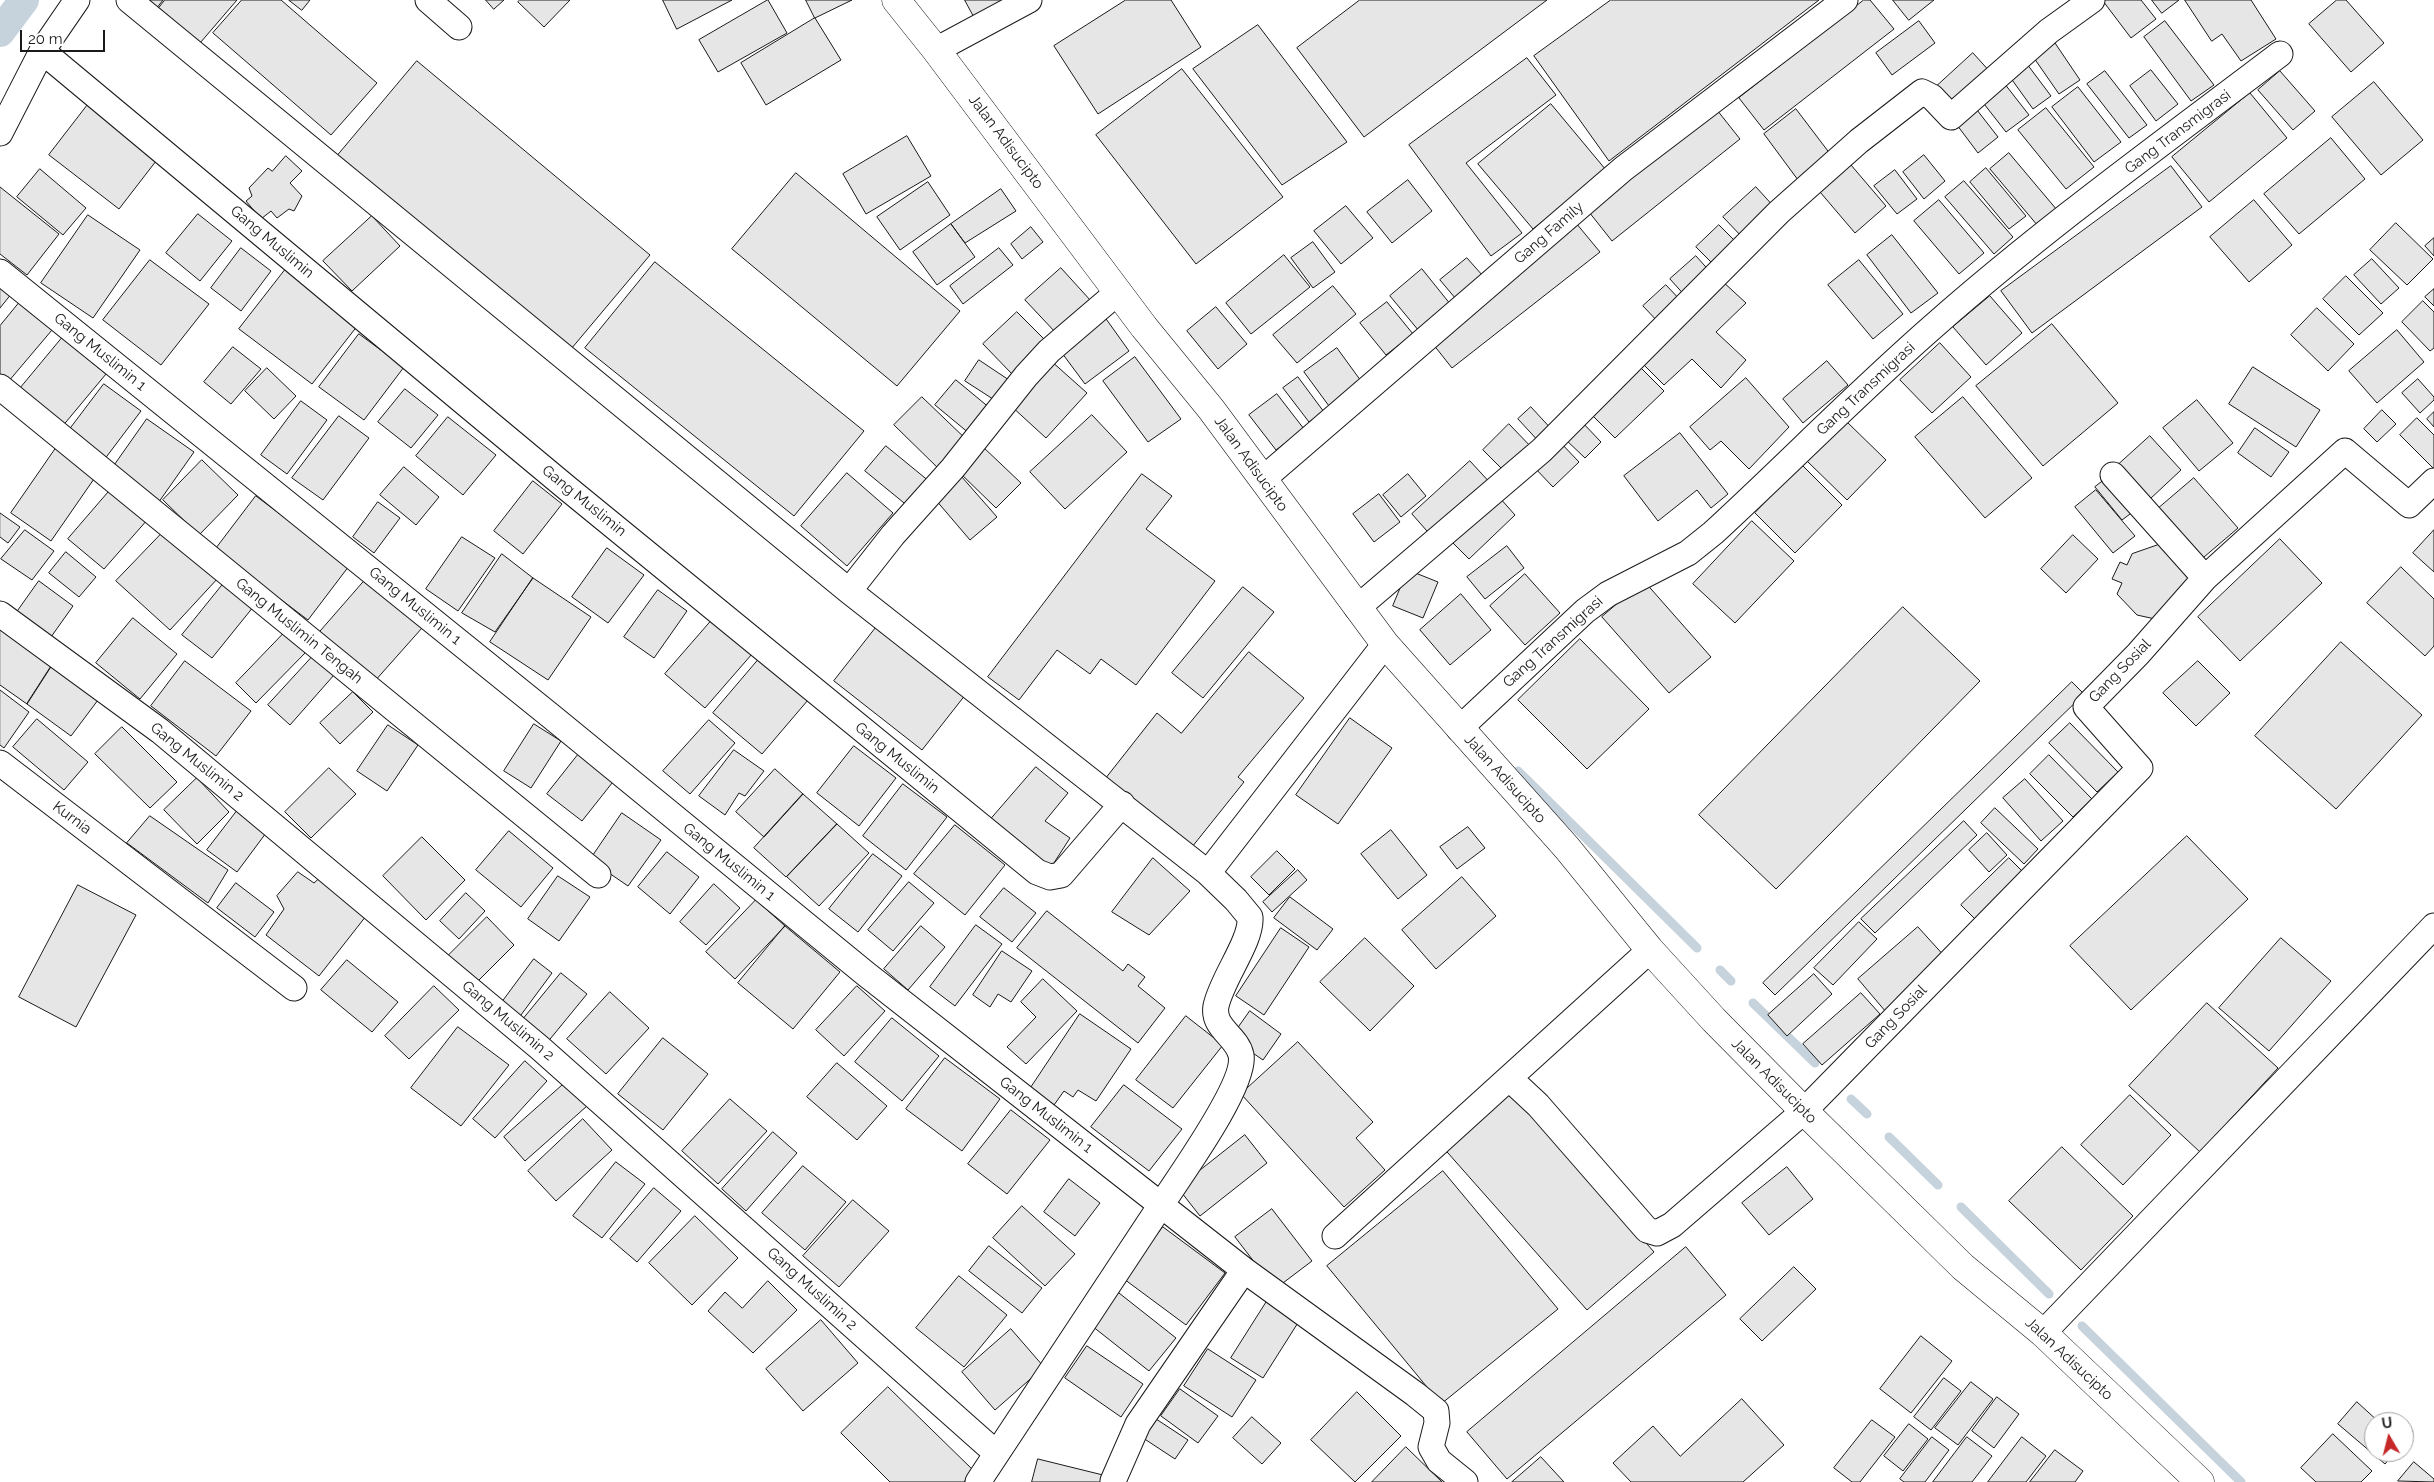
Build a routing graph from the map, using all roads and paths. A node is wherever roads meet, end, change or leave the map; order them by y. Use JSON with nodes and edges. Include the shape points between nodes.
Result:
{"nodes":[{"id":1,"x":77,"y":0,"type":"edge"},
{"id":2,"x":129,"y":0,"type":"edge"},
{"id":3,"x":428,"y":0,"type":"edge"},
{"id":4,"x":896,"y":0,"type":"edge"},
{"id":5,"x":1029,"y":0,"type":"edge"},
{"id":6,"x":1845,"y":0,"type":"edge"},
{"id":7,"x":2092,"y":0,"type":"edge"},
{"id":8,"x":459,"y":27,"type":"dead end"},
{"id":9,"x":936,"y":50,"type":"junction"},
{"id":10,"x":42,"y":51,"type":"junction"},
{"id":11,"x":2280,"y":54,"type":"dead end"},
{"id":12,"x":0,"y":133,"type":"edge"},
{"id":13,"x":0,"y":272,"type":"edge"},
{"id":14,"x":1118,"y":292,"type":"junction"},
{"id":15,"x":0,"y":387,"type":"edge"},
{"id":16,"x":2113,"y":475,"type":"dead end"},
{"id":17,"x":1263,"y":480,"type":"junction"},
{"id":18,"x":2434,"y":481,"type":"edge"},
{"id":19,"x":2205,"y":578,"type":"junction"},
{"id":20,"x":849,"y":591,"type":"junction"},
{"id":21,"x":1357,"y":608,"type":"junction"},
{"id":22,"x":0,"y":614,"type":"edge"},
{"id":23,"x":1385,"y":644,"type":"junction"},
{"id":24,"x":1459,"y":729,"type":"junction"},
{"id":25,"x":0,"y":763,"type":"edge"},
{"id":26,"x":1122,"y":804,"type":"junction"},
{"id":27,"x":1208,"y":873,"type":"junction"},
{"id":28,"x":598,"y":875,"type":"dead end"},
{"id":29,"x":2434,"y":926,"type":"edge"},
{"id":30,"x":1650,"y":950,"type":"junction"},
{"id":31,"x":294,"y":988,"type":"dead end"},
{"id":32,"x":1508,"y":1078,"type":"junction"},
{"id":33,"x":1804,"y":1112,"type":"junction"},
{"id":34,"x":1161,"y":1205,"type":"junction"},
{"id":35,"x":1335,"y":1236,"type":"dead end"},
{"id":36,"x":1244,"y":1270,"type":"junction"},
{"id":37,"x":2043,"y":1333,"type":"junction"},
{"id":38,"x":996,"y":1454,"type":"junction"},
{"id":39,"x":1113,"y":1481,"type":"edge"},
{"id":40,"x":978,"y":1482,"type":"edge"},
{"id":41,"x":1465,"y":1482,"type":"edge"},
{"id":42,"x":2200,"y":1482,"type":"edge"}],
"edges":[{"from":1,"to":10,"type":"street"},
{"from":2,"to":20,"type":"street"},
{"from":3,"to":8,"type":"street"},
{"from":4,"to":9,"type":"main road","name":"Jalan Adisucipto"},
{"from":5,"to":9,"type":"street"},
{"from":6,"to":17,"type":"street","name":"Gang Family","via":[[1623,169]]},
{"from":7,"to":21,"type":"street","via":[[2049,31],[1951,117],[1932,97],[1922,92],[1859,142],[1779,212],[1542,450]]},
{"from":9,"to":14,"type":"main road","name":"Jalan Adisucipto"},
{"from":10,"to":12,"type":"street"},
{"from":10,"to":26,"type":"street","name":"Gang Muslimin","via":[[567,488],[1037,872],[1050,877],[1061,875]]},
{"from":11,"to":24,"type":"street","name":"Gang Transmigrasi","via":[[1937,323],[1695,548],[1608,594],[1585,610]]},
{"from":13,"to":34,"type":"street","name":"Gang Muslimin 1","via":[[866,974]]},
{"from":14,"to":17,"type":"main road","name":"Jalan Adisucipto"},
{"from":14,"to":20,"type":"street","via":[[1049,351],[1026,376]]},
{"from":15,"to":28,"type":"street","name":"Gang Muslimin Tengah"},
{"from":16,"to":19,"type":"street"},
{"from":17,"to":21,"type":"main road","name":"Jalan Adisucipto"},
{"from":18,"to":19,"type":"street","name":"Gang Sosial","via":[[2409,505],[2345,451]]},
{"from":19,"to":33,"type":"street","name":"Gang Sosial","via":[[2086,707],[2140,768]]},
{"from":20,"to":26,"type":"street"},
{"from":21,"to":23,"type":"main road","name":"Jalan Adisucipto"},
{"from":22,"to":38,"type":"street","name":"Gang Muslimin 2","via":[[160,731],[540,1048]]},
{"from":23,"to":24,"type":"main road","name":"Jalan Adisucipto"},
{"from":23,"to":27,"type":"street"},
{"from":24,"to":30,"type":"main road","name":"Jalan Adisucipto","via":[[1567,848]]},
{"from":25,"to":31,"type":"street","name":"Kurnia"},
{"from":26,"to":27,"type":"street"},
{"from":27,"to":34,"type":"street","via":[[1250,918],[1248,932],[1223,983],[1216,1008],[1218,1022],[1241,1054],[1240,1068],[1230,1096]]},
{"from":29,"to":37,"type":"street"},
{"from":30,"to":32,"type":"street"},
{"from":30,"to":33,"type":"main road","name":"Jalan Adisucipto"},
{"from":32,"to":33,"type":"street","via":[[1538,1105],[1647,1230],[1657,1233],[1672,1225]]},
{"from":32,"to":35,"type":"street"},
{"from":33,"to":37,"type":"main road","name":"Jalan Adisucipto","via":[[1963,1267]]},
{"from":34,"to":36,"type":"street","name":"Gang Muslimin 1"},
{"from":34,"to":38,"type":"street"},
{"from":36,"to":39,"type":"street","via":[[1138,1424]]},
{"from":36,"to":41,"type":"street","name":"Gang Muslimin 1","via":[[1436,1411],[1437,1423],[1431,1447],[1439,1461]]},
{"from":37,"to":42,"type":"main road","name":"Jalan Adisucipto"},
{"from":38,"to":40,"type":"street"}]}
